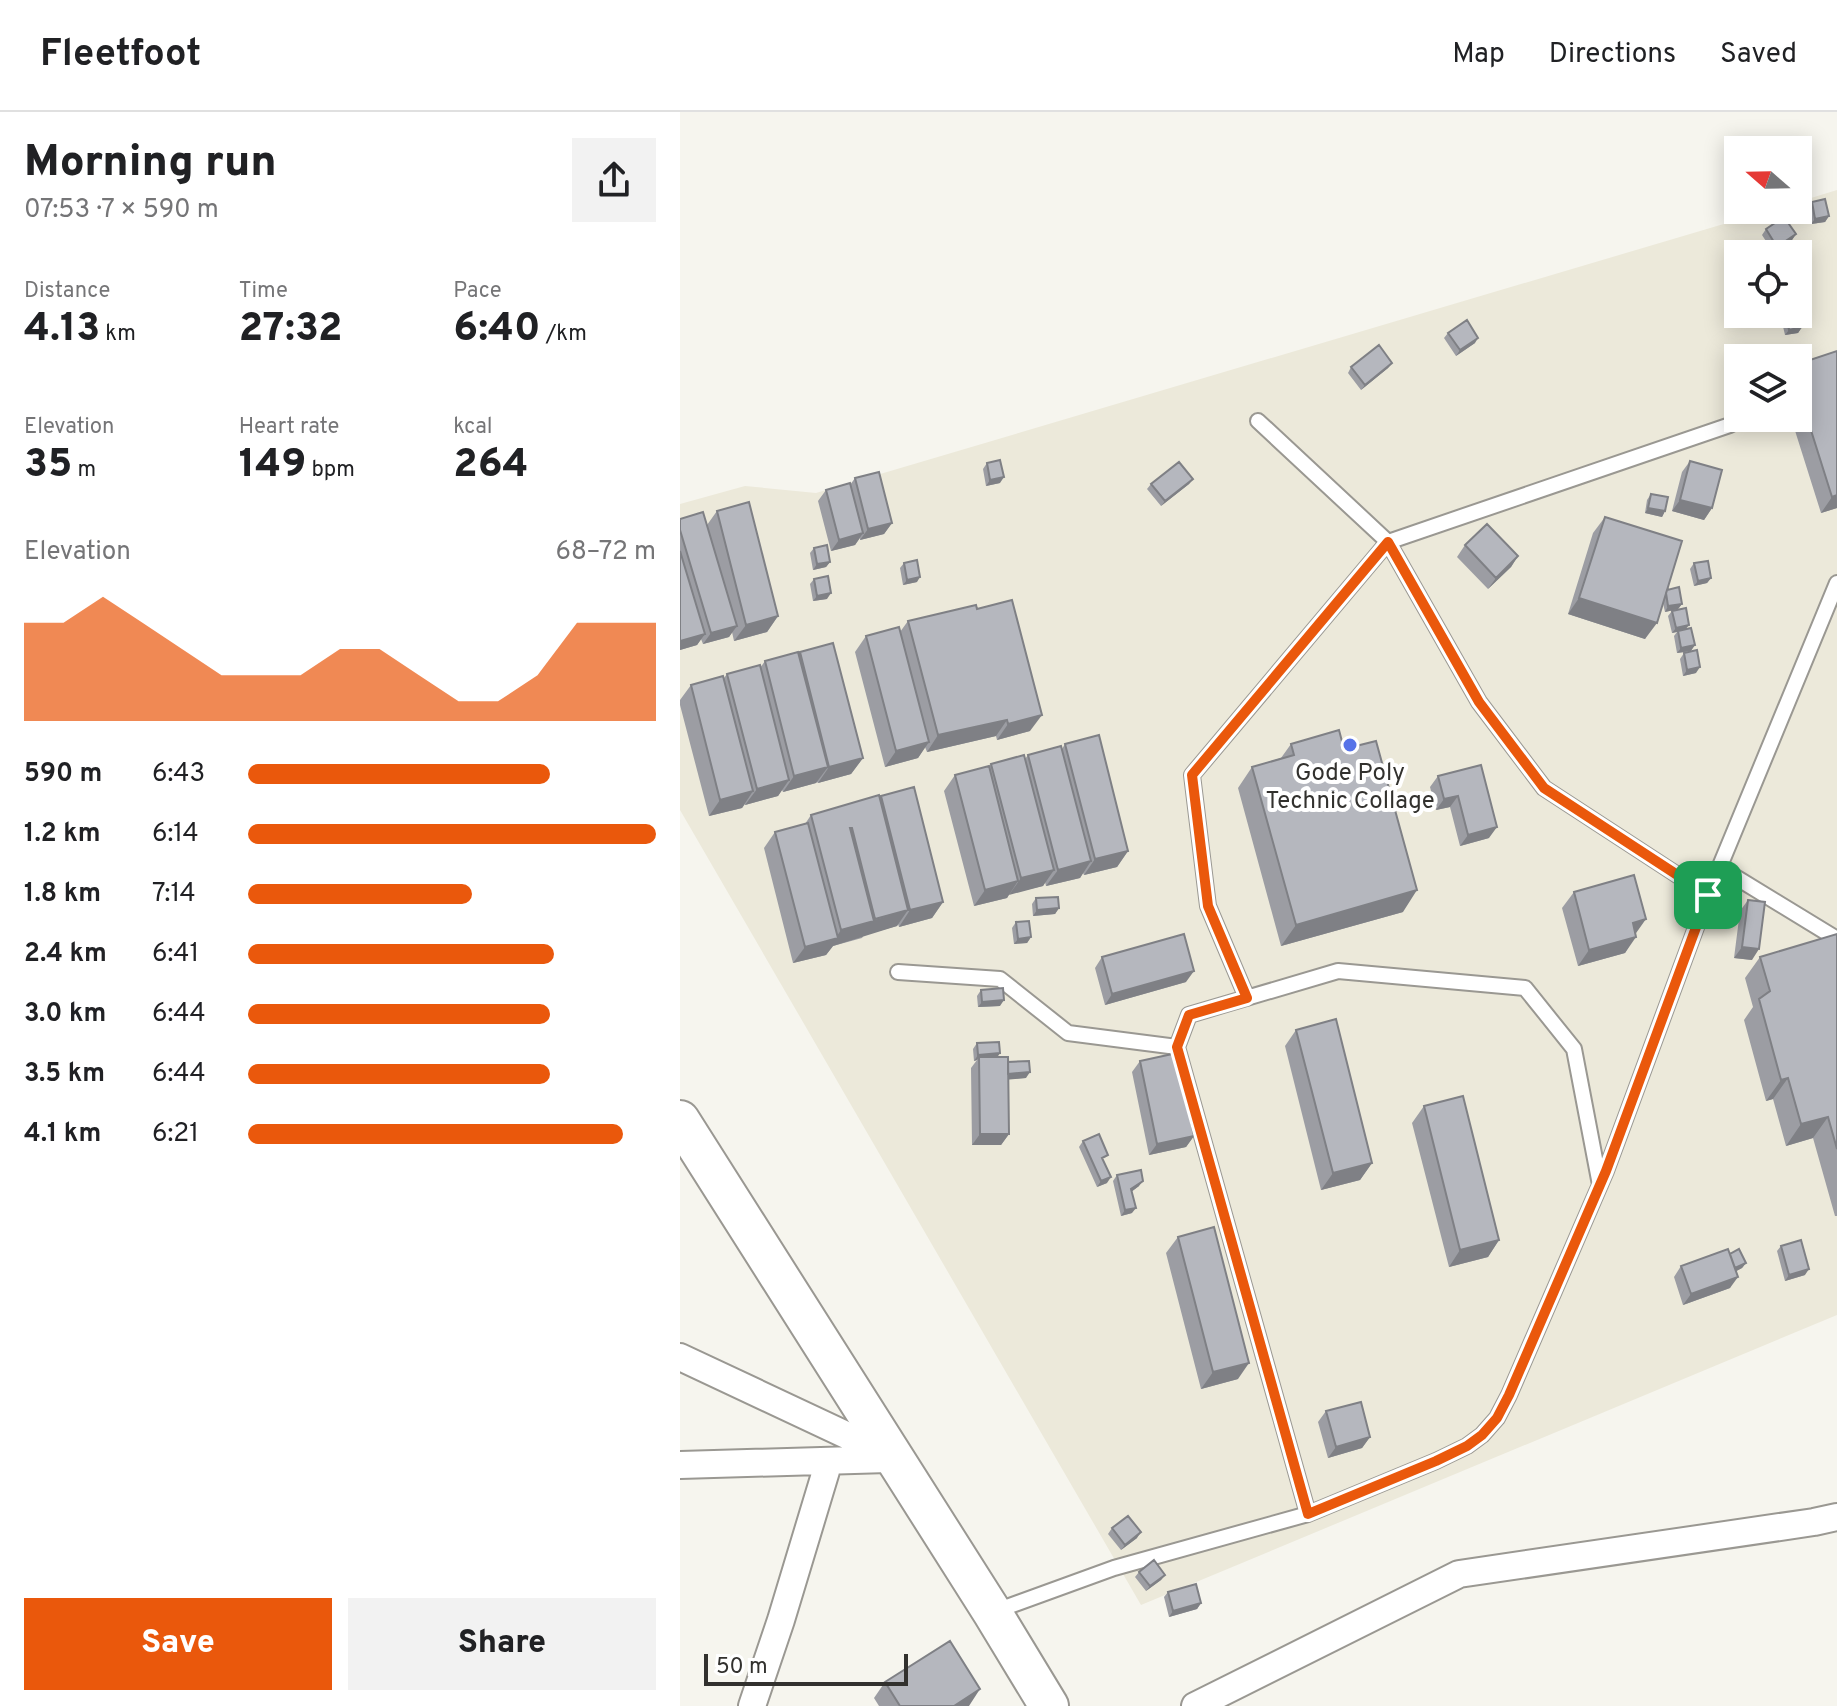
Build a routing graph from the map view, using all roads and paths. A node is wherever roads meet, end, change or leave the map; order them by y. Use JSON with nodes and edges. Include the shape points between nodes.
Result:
{"nodes":[{"id":1,"x":1258,"y":421,"type":"dead end"},
{"id":2,"x":1724,"y":427,"type":"edge"},
{"id":3,"x":1388,"y":542,"type":"junction"},
{"id":4,"x":1837,"y":583,"type":"edge"},
{"id":5,"x":1719,"y":867,"type":"junction"},
{"id":6,"x":1708,"y":895,"type":"junction"},
{"id":7,"x":1837,"y":939,"type":"edge"},
{"id":8,"x":898,"y":972,"type":"dead end"},
{"id":9,"x":1247,"y":998,"type":"junction"},
{"id":10,"x":1177,"y":1047,"type":"junction"},
{"id":11,"x":680,"y":1120,"type":"edge"},
{"id":12,"x":1600,"y":1185,"type":"junction"},
{"id":13,"x":680,"y":1357,"type":"edge"},
{"id":14,"x":896,"y":1459,"type":"junction"},
{"id":15,"x":829,"y":1461,"type":"junction"},
{"id":16,"x":680,"y":1465,"type":"edge"},
{"id":17,"x":1308,"y":1514,"type":"junction"},
{"id":18,"x":1837,"y":1517,"type":"edge"},
{"id":19,"x":992,"y":1612,"type":"junction"},
{"id":20,"x":752,"y":1706,"type":"edge"},
{"id":21,"x":1049,"y":1706,"type":"edge"},
{"id":22,"x":1195,"y":1706,"type":"edge"}],
"edges":[{"from":1,"to":3,"type":"lane"},
{"from":2,"to":3,"type":"lane"},
{"from":3,"to":6,"type":"lane","via":[[1479,702],[1544,788]]},
{"from":3,"to":9,"type":"lane","via":[[1192,775],[1208,906]]},
{"from":4,"to":5,"type":"lane"},
{"from":5,"to":6,"type":"lane"},
{"from":5,"to":7,"type":"lane"},
{"from":6,"to":12,"type":"lane"},
{"from":8,"to":10,"type":"lane","via":[[1000,979],[1068,1033]]},
{"from":9,"to":10,"type":"lane","via":[[1189,1015]]},
{"from":9,"to":12,"type":"lane","via":[[1338,971],[1525,988],[1574,1049]]},
{"from":10,"to":17,"type":"lane"},
{"from":11,"to":14,"type":"street"},
{"from":12,"to":17,"type":"lane","via":[[1509,1395],[1482,1435],[1436,1461]]},
{"from":13,"to":14,"type":"street"},
{"from":14,"to":15,"type":"street"},
{"from":14,"to":19,"type":"street"},
{"from":15,"to":16,"type":"street"},
{"from":15,"to":20,"type":"street"},
{"from":17,"to":19,"type":"lane","via":[[1114,1568]]},
{"from":18,"to":22,"type":"street","via":[[1459,1574]]},
{"from":19,"to":21,"type":"street"}]}
